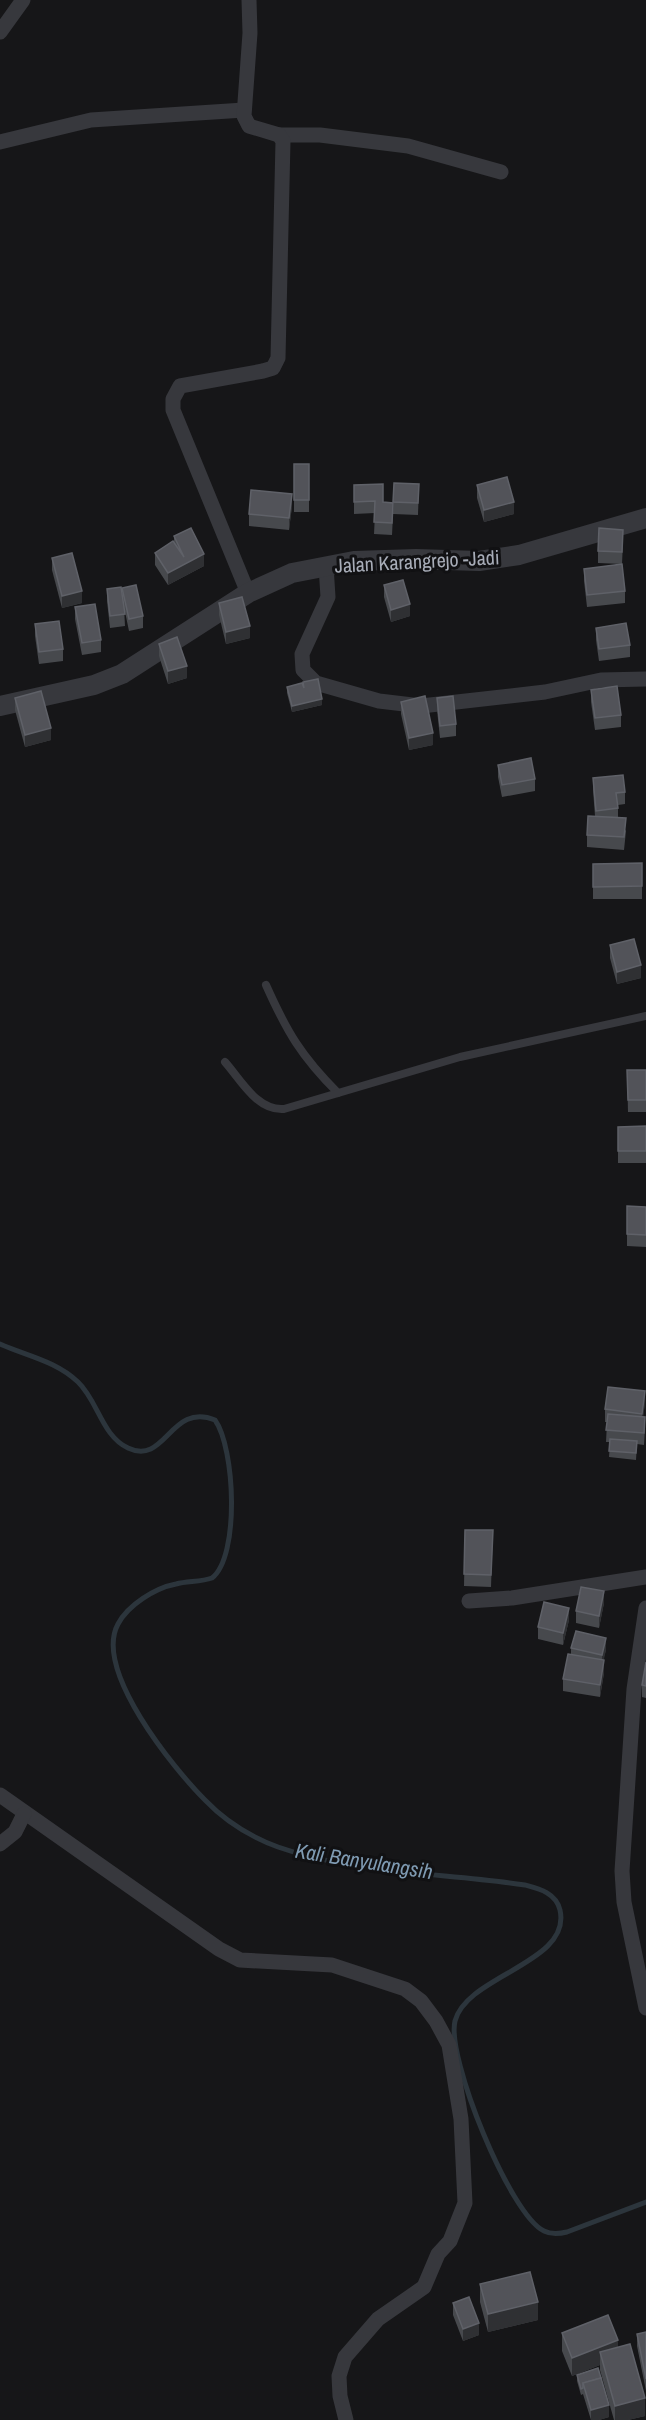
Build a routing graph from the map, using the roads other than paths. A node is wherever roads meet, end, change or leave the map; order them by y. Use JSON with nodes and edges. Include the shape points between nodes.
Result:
{"nodes":[{"id":1,"x":23,"y":0,"type":"edge"},
{"id":2,"x":249,"y":0,"type":"edge"},
{"id":3,"x":0,"y":32,"type":"edge"},
{"id":4,"x":244,"y":110,"type":"junction"},
{"id":5,"x":279,"y":135,"type":"junction"},
{"id":6,"x":0,"y":142,"type":"edge"},
{"id":7,"x":501,"y":172,"type":"dead end"},
{"id":8,"x":646,"y":518,"type":"edge"},
{"id":9,"x":326,"y":567,"type":"junction"},
{"id":10,"x":248,"y":593,"type":"junction"},
{"id":11,"x":646,"y":679,"type":"edge"},
{"id":12,"x":0,"y":706,"type":"edge"},
{"id":13,"x":266,"y":985,"type":"dead end"},
{"id":14,"x":646,"y":1016,"type":"edge"},
{"id":15,"x":225,"y":1062,"type":"dead end"},
{"id":16,"x":338,"y":1093,"type":"junction"},
{"id":17,"x":646,"y":1577,"type":"edge"},
{"id":18,"x":469,"y":1601,"type":"dead end"},
{"id":19,"x":646,"y":1608,"type":"edge"},
{"id":20,"x":644,"y":1627,"type":"edge"},
{"id":21,"x":0,"y":1795,"type":"edge"},
{"id":22,"x":24,"y":1814,"type":"junction"},
{"id":23,"x":0,"y":1844,"type":"edge"},
{"id":24,"x":646,"y":2008,"type":"edge"},
{"id":25,"x":346,"y":2420,"type":"edge"}],
"edges":[{"from":1,"to":3,"type":"street"},
{"from":2,"to":4,"type":"street"},
{"from":4,"to":5,"type":"street","via":[[249,126]]},
{"from":4,"to":6,"type":"street","via":[[91,120]]},
{"from":5,"to":7,"type":"street","via":[[320,135],[408,146]]},
{"from":5,"to":10,"type":"street","via":[[283,141],[278,358],[273,368],[263,371],[180,386],[173,399],[173,410]]},
{"from":8,"to":9,"type":"street","name":"Jalan Karangrejo -Jadi","via":[[519,555],[354,561]]},
{"from":9,"to":10,"type":"street","name":"Jalan Karangrejo -Jadi","via":[[292,573]]},
{"from":9,"to":11,"type":"street","via":[[328,597],[302,654],[303,670],[316,683],[379,701],[421,706],[545,692],[601,680]]},
{"from":10,"to":12,"type":"street","name":"Jalan Karangrejo -Jadi","via":[[122,674],[85,687]]},
{"from":13,"to":16,"type":"lane","via":[[292,1040]]},
{"from":14,"to":16,"type":"lane","via":[[460,1057]]},
{"from":15,"to":16,"type":"lane","via":[[255,1098],[269,1108],[284,1109]]},
{"from":17,"to":18,"type":"street"},
{"from":19,"to":20,"type":"street"},
{"from":20,"to":24,"type":"street","via":[[634,1689],[622,1871],[624,1902]]},
{"from":21,"to":22,"type":"street"},
{"from":22,"to":23,"type":"street","via":[[15,1832]]},
{"from":22,"to":25,"type":"street","via":[[233,1957],[264,1963],[332,1965],[405,1989],[421,2001],[436,2022],[448,2045],[461,2119],[465,2202],[450,2241],[438,2254],[424,2287],[378,2319],[345,2357],[339,2376],[339,2396]]}]}
